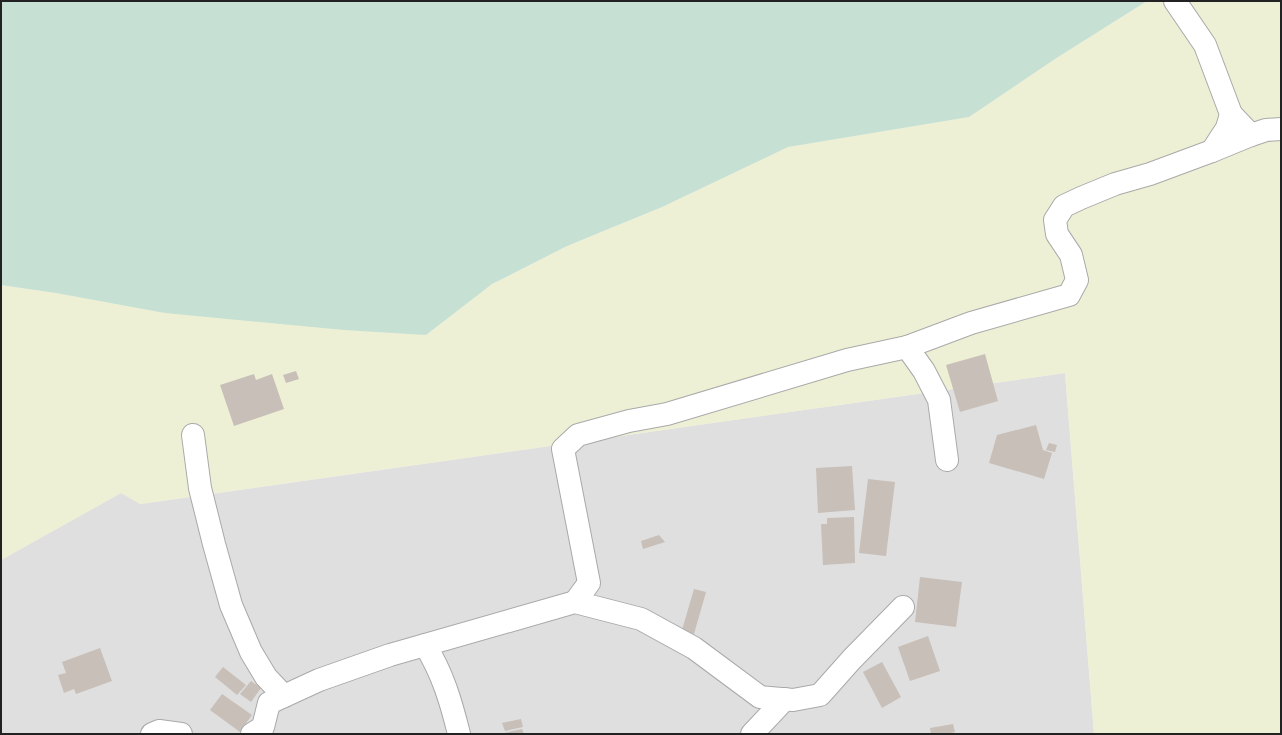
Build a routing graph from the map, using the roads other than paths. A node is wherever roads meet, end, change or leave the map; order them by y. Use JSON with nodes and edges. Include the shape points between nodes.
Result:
{"nodes":[{"id":1,"x":1174,"y":1,"type":"edge"},
{"id":2,"x":1231,"y":114,"type":"junction"},
{"id":3,"x":1281,"y":129,"type":"edge"},
{"id":4,"x":1251,"y":135,"type":"junction"},
{"id":5,"x":1212,"y":151,"type":"junction"},
{"id":6,"x":907,"y":347,"type":"junction"},
{"id":7,"x":193,"y":436,"type":"dead end"},
{"id":8,"x":947,"y":460,"type":"dead end"},
{"id":9,"x":575,"y":602,"type":"junction"},
{"id":10,"x":903,"y":607,"type":"dead end"},
{"id":11,"x":425,"y":646,"type":"junction"},
{"id":12,"x":284,"y":696,"type":"junction"},
{"id":13,"x":785,"y":699,"type":"junction"},
{"id":14,"x":158,"y":733,"type":"edge"},
{"id":15,"x":181,"y":734,"type":"edge"},
{"id":16,"x":252,"y":734,"type":"edge"},
{"id":17,"x":459,"y":734,"type":"edge"},
{"id":18,"x":752,"y":734,"type":"edge"}],
"edges":[{"from":1,"to":2,"type":"street","via":[[1205,45]]},
{"from":2,"to":4,"type":"street"},
{"from":2,"to":5,"type":"street","via":[[1227,128]]},
{"from":3,"to":4,"type":"street"},
{"from":4,"to":5,"type":"street"},
{"from":5,"to":6,"type":"street","via":[[1115,184],[1064,206],[1055,220],[1057,234],[1071,255],[1077,280],[1069,295],[971,323]]},
{"from":6,"to":8,"type":"street","via":[[924,371],[939,400]]},
{"from":6,"to":9,"type":"street","via":[[848,360],[667,414],[578,435],[563,449],[589,583]]},
{"from":7,"to":12,"type":"street","via":[[200,488],[231,605],[251,652],[266,677]]},
{"from":9,"to":11,"type":"street"},
{"from":9,"to":13,"type":"street","via":[[641,619],[694,648],[760,697]]},
{"from":10,"to":13,"type":"street","via":[[820,695]]},
{"from":11,"to":12,"type":"street","via":[[390,655]]},
{"from":11,"to":17,"type":"street","via":[[436,663],[451,702]]},
{"from":12,"to":16,"type":"street","via":[[269,703],[263,727]]},
{"from":13,"to":18,"type":"street"},
{"from":14,"to":15,"type":"street"}]}
